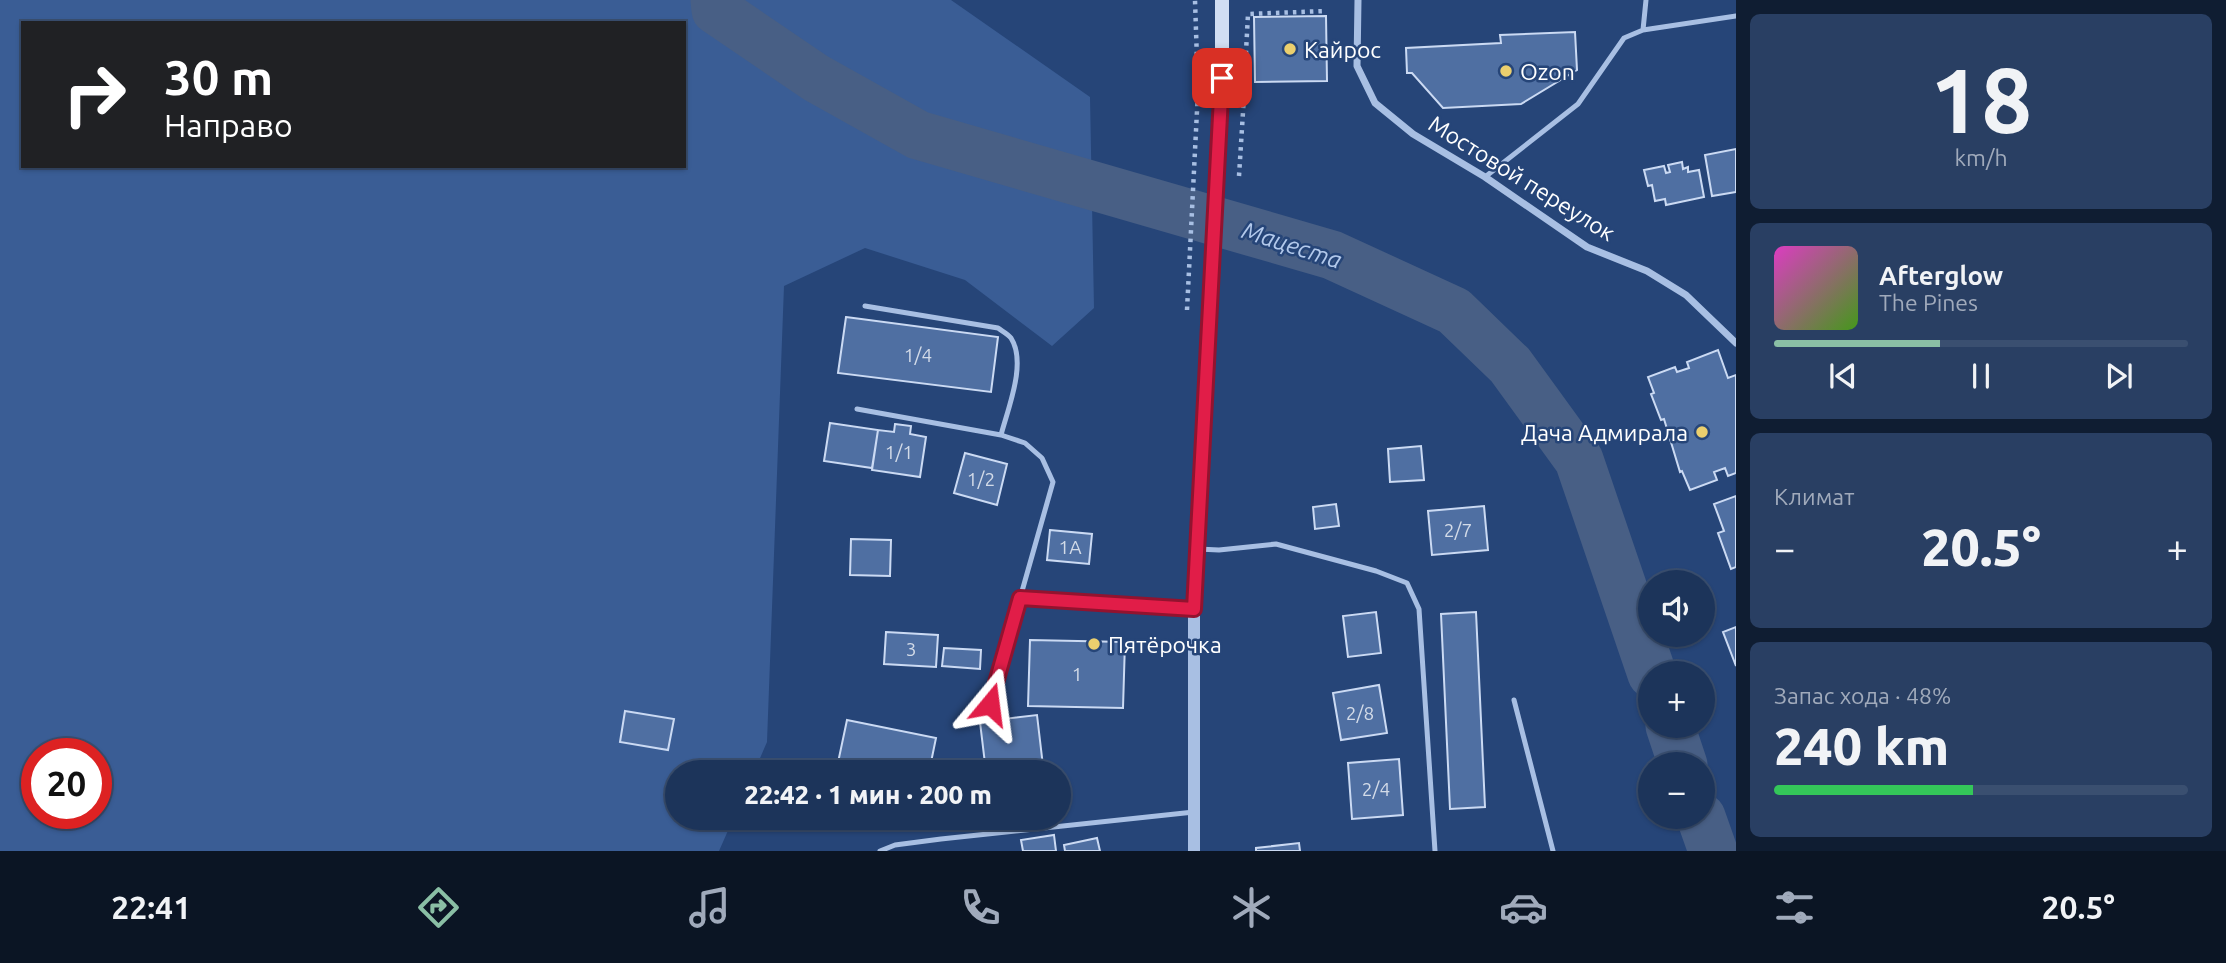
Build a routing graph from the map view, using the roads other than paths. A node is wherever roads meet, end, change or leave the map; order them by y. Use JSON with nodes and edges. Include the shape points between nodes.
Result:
{"nodes":[{"id":1,"x":1222,"y":0,"type":"edge"},
{"id":2,"x":1358,"y":0,"type":"edge"},
{"id":3,"x":1646,"y":0,"type":"edge"},
{"id":4,"x":1736,"y":16,"type":"edge"},
{"id":5,"x":1643,"y":30,"type":"junction"},
{"id":6,"x":1222,"y":78,"type":"joint"},
{"id":7,"x":1485,"y":177,"type":"junction"},
{"id":8,"x":865,"y":306,"type":"dead end"},
{"id":9,"x":1736,"y":343,"type":"edge"},
{"id":10,"x":857,"y":409,"type":"dead end"},
{"id":11,"x":1001,"y":435,"type":"junction"},
{"id":12,"x":1198,"y":549,"type":"junction"},
{"id":13,"x":1020,"y":598,"type":"junction"},
{"id":14,"x":1194,"y":609,"type":"junction"},
{"id":15,"x":1514,"y":700,"type":"dead end"},
{"id":16,"x":990,"y":704,"type":"dead end"},
{"id":17,"x":1194,"y":812,"type":"junction"},
{"id":18,"x":880,"y":851,"type":"edge"},
{"id":19,"x":1194,"y":851,"type":"edge"},
{"id":20,"x":1435,"y":851,"type":"edge"},
{"id":21,"x":1553,"y":851,"type":"edge"}],
"edges":[{"from":1,"to":6,"type":"main road"},
{"from":2,"to":7,"type":"street","name":"Мостовой переулок","via":[[1357,66],[1375,103],[1413,134]]},
{"from":3,"to":5,"type":"lane"},
{"from":4,"to":5,"type":"lane"},
{"from":5,"to":7,"type":"lane","via":[[1624,37],[1578,104]]},
{"from":6,"to":12,"type":"street"},
{"from":7,"to":9,"type":"street","name":"Мостовой переулок","via":[[1587,247],[1647,271],[1686,295]]},
{"from":8,"to":11,"type":"lane","via":[[998,328],[1010,336],[1018,372]]},
{"from":10,"to":11,"type":"lane"},
{"from":11,"to":13,"type":"lane","via":[[1025,443],[1042,458],[1053,482]]},
{"from":12,"to":14,"type":"street"},
{"from":12,"to":20,"type":"lane","via":[[1276,544],[1407,583],[1419,609]]},
{"from":13,"to":14,"type":"lane"},
{"from":13,"to":16,"type":"lane"},
{"from":14,"to":17,"type":"street"},
{"from":15,"to":21,"type":"lane"},
{"from":17,"to":18,"type":"lane","via":[[941,839]]},
{"from":17,"to":19,"type":"street"}]}
